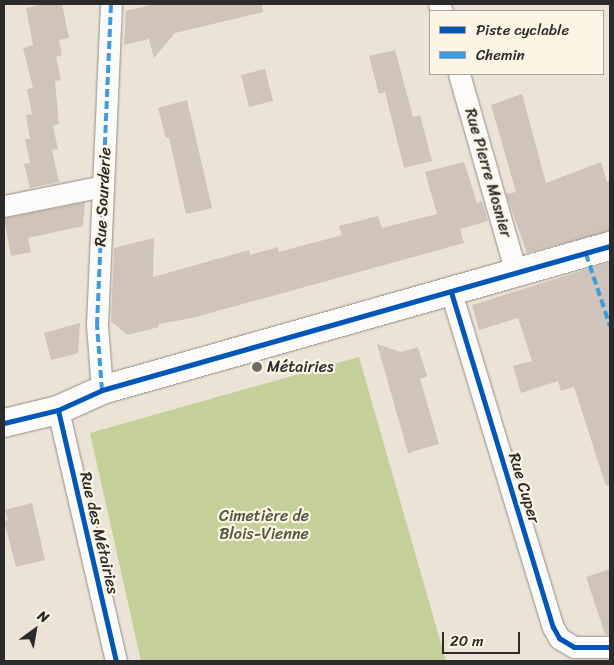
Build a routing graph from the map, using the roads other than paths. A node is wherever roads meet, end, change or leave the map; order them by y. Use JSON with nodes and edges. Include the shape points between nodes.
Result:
{"nodes":[{"id":1,"x":111,"y":4,"type":"edge"},
{"id":2,"x":460,"y":75,"type":"edge"},
{"id":3,"x":103,"y":186,"type":"junction"},
{"id":4,"x":4,"y":206,"type":"edge"},
{"id":5,"x":610,"y":246,"type":"edge"},
{"id":6,"x":516,"y":273,"type":"junction"},
{"id":7,"x":451,"y":292,"type":"junction"},
{"id":8,"x":102,"y":390,"type":"junction"},
{"id":9,"x":58,"y":410,"type":"junction"},
{"id":10,"x":4,"y":423,"type":"edge"},
{"id":11,"x":610,"y":647,"type":"edge"},
{"id":12,"x":116,"y":661,"type":"edge"}],
"edges":[{"from":1,"to":3,"type":"street","name":"Rue Sourderie"},
{"from":2,"to":6,"type":"street","name":"Rue Pierre Mosnier"},
{"from":3,"to":4,"type":"street"},
{"from":3,"to":8,"type":"street","name":"Rue Sourderie","via":[[97,325]]},
{"from":5,"to":6,"type":"street"},
{"from":6,"to":7,"type":"street"},
{"from":7,"to":8,"type":"street"},
{"from":7,"to":11,"type":"street","name":"Rue Cuper","via":[[553,627],[559,638],[574,647]]},
{"from":8,"to":9,"type":"street"},
{"from":9,"to":10,"type":"street"},
{"from":9,"to":12,"type":"street","name":"Rue des Métairies"}]}
